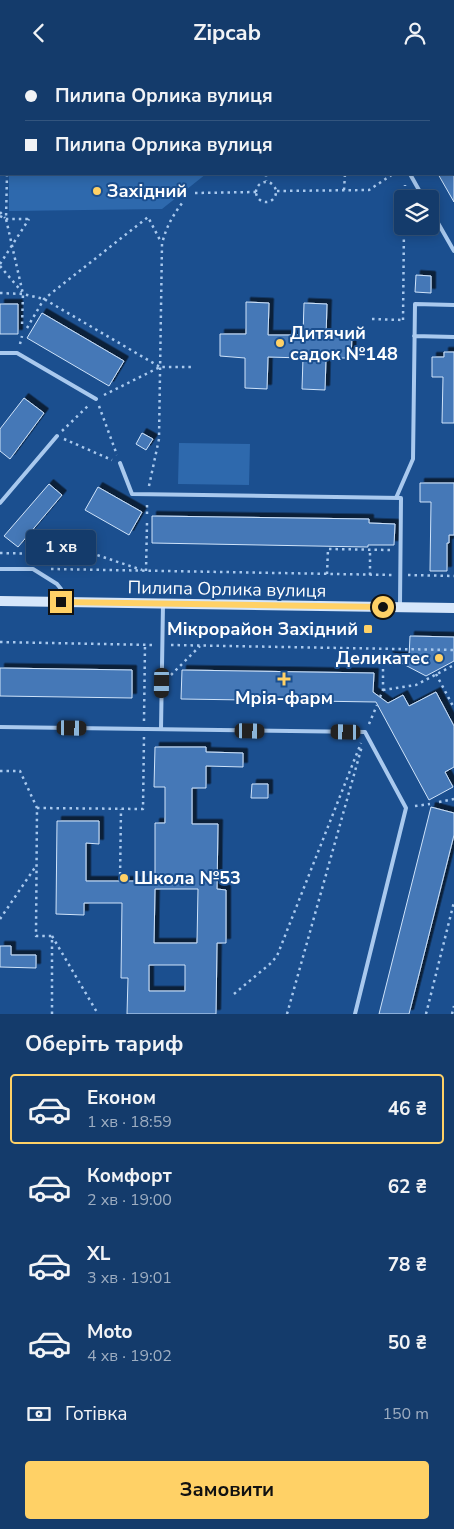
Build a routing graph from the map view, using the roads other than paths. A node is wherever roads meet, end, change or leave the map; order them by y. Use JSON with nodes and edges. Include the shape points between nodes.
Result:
{"nodes":[{"id":1,"x":411,"y":175,"type":"edge"},
{"id":2,"x":419,"y":190,"type":"edge"},
{"id":3,"x":439,"y":225,"type":"edge"},
{"id":4,"x":454,"y":251,"type":"edge"},
{"id":5,"x":454,"y":305,"type":"edge"},
{"id":6,"x":414,"y":336,"type":"junction"},
{"id":7,"x":454,"y":337,"type":"edge"},
{"id":8,"x":0,"y":353,"type":"edge"},
{"id":9,"x":96,"y":399,"type":"road end"},
{"id":10,"x":57,"y":436,"type":"road end"},
{"id":11,"x":120,"y":463,"type":"road end"},
{"id":12,"x":396,"y":498,"type":"junction"},
{"id":13,"x":0,"y":503,"type":"edge"},
{"id":14,"x":0,"y":569,"type":"edge"},
{"id":15,"x":0,"y":601,"type":"edge"},
{"id":16,"x":61,"y":602,"type":"junction"},
{"id":17,"x":163,"y":604,"type":"junction"},
{"id":18,"x":400,"y":607,"type":"junction"},
{"id":19,"x":454,"y":608,"type":"edge"},
{"id":20,"x":0,"y":727,"type":"edge"},
{"id":21,"x":161,"y":729,"type":"junction"},
{"id":22,"x":355,"y":1014,"type":"edge"}],
"edges":[{"from":1,"to":2,"type":"lane"},
{"from":3,"to":4,"type":"lane"},
{"from":5,"to":6,"type":"lane","via":[[415,304]]},
{"from":6,"to":7,"type":"lane"},
{"from":6,"to":12,"type":"lane","via":[[412,459]]},
{"from":8,"to":9,"type":"lane","via":[[17,353]]},
{"from":10,"to":13,"type":"lane"},
{"from":11,"to":12,"type":"lane","via":[[132,493]]},
{"from":12,"to":18,"type":"lane","via":[[402,498]]},
{"from":14,"to":16,"type":"lane","via":[[33,569],[57,584],[61,589]]},
{"from":15,"to":16,"type":"street","name":"Пилипа Орлика вулиця"},
{"from":16,"to":17,"type":"street","name":"Пилипа Орлика вулиця"},
{"from":17,"to":18,"type":"street","name":"Пилипа Орлика вулиця"},
{"from":17,"to":21,"type":"lane"},
{"from":18,"to":19,"type":"street","name":"Пилипа Орлика вулиця"},
{"from":20,"to":21,"type":"lane"},
{"from":21,"to":22,"type":"lane","via":[[365,733],[406,808]]}]}
